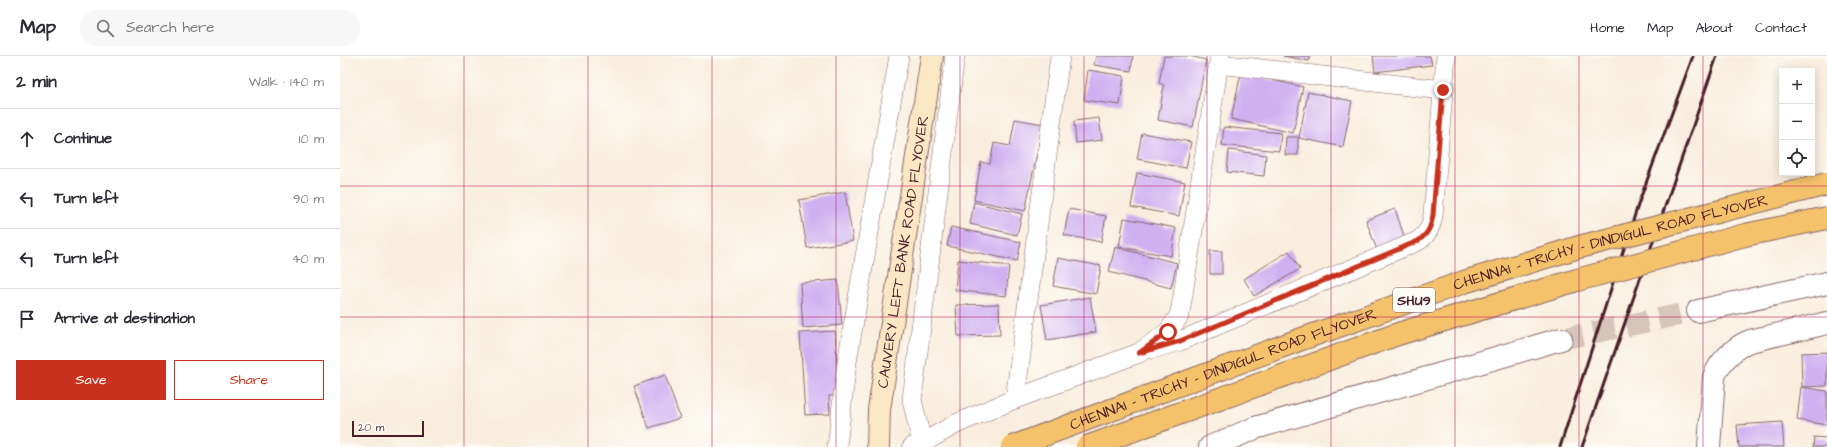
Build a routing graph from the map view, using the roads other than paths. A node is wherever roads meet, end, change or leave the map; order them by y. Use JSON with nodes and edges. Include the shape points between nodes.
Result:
{"nodes":[{"id":1,"x":899,"y":56,"type":"edge"},
{"id":2,"x":932,"y":56,"type":"edge"},
{"id":3,"x":955,"y":56,"type":"edge"},
{"id":4,"x":1060,"y":56,"type":"edge"},
{"id":5,"x":1446,"y":56,"type":"edge"},
{"id":6,"x":1220,"y":60,"type":"edge"},
{"id":7,"x":1443,"y":90,"type":"junction"},
{"id":8,"x":1827,"y":184,"type":"edge"},
{"id":9,"x":1827,"y":218,"type":"edge"},
{"id":10,"x":1827,"y":283,"type":"edge"},
{"id":11,"x":1698,"y":311,"type":"tunnel mouth"},
{"id":12,"x":1827,"y":323,"type":"edge"},
{"id":13,"x":1561,"y":340,"type":"tunnel mouth"},
{"id":14,"x":1139,"y":353,"type":"junction"},
{"id":15,"x":1015,"y":399,"type":"junction"},
{"id":16,"x":919,"y":446,"type":"edge"},
{"id":17,"x":837,"y":447,"type":"edge"},
{"id":18,"x":878,"y":447,"type":"edge"},
{"id":19,"x":1012,"y":447,"type":"edge"},
{"id":20,"x":1087,"y":447,"type":"edge"},
{"id":21,"x":1210,"y":447,"type":"edge"},
{"id":22,"x":1709,"y":447,"type":"edge"}],
"edges":[{"from":1,"to":17,"type":"street","via":[[847,362]]},
{"from":2,"to":18,"type":"main road","name":"CAUVERY LEFT BANK ROAD FLYOVER","via":[[879,410]]},
{"from":3,"to":16,"type":"street","via":[[912,400]]},
{"from":4,"to":15,"type":"street"},
{"from":5,"to":7,"type":"street"},
{"from":6,"to":7,"type":"street"},
{"from":6,"to":14,"type":"street","via":[[1179,316],[1168,332]]},
{"from":7,"to":14,"type":"street","via":[[1433,215],[1425,236],[1180,341]]},
{"from":8,"to":19,"type":"highway","name":"CHENNAI - TRICHY - DINDIGUL ROAD FLYOVER","number":"SHU9","bridge":true,"via":[[1580,247],[1464,282],[1299,340]]},
{"from":9,"to":20,"type":"highway","name":"CHENNAI - TRICHY - DINDIGUL ROAD FLYOVER","number":"SHU9","bridge":true,"via":[[1746,235],[1577,280],[1405,331]]},
{"from":10,"to":11,"type":"street"},
{"from":12,"to":22,"type":"street","via":[[1747,342],[1727,357],[1714,376]]},
{"from":13,"to":21,"type":"street","via":[[1255,428]]},
{"from":14,"to":15,"type":"street"},
{"from":15,"to":16,"type":"street","via":[[958,423]]}]}
